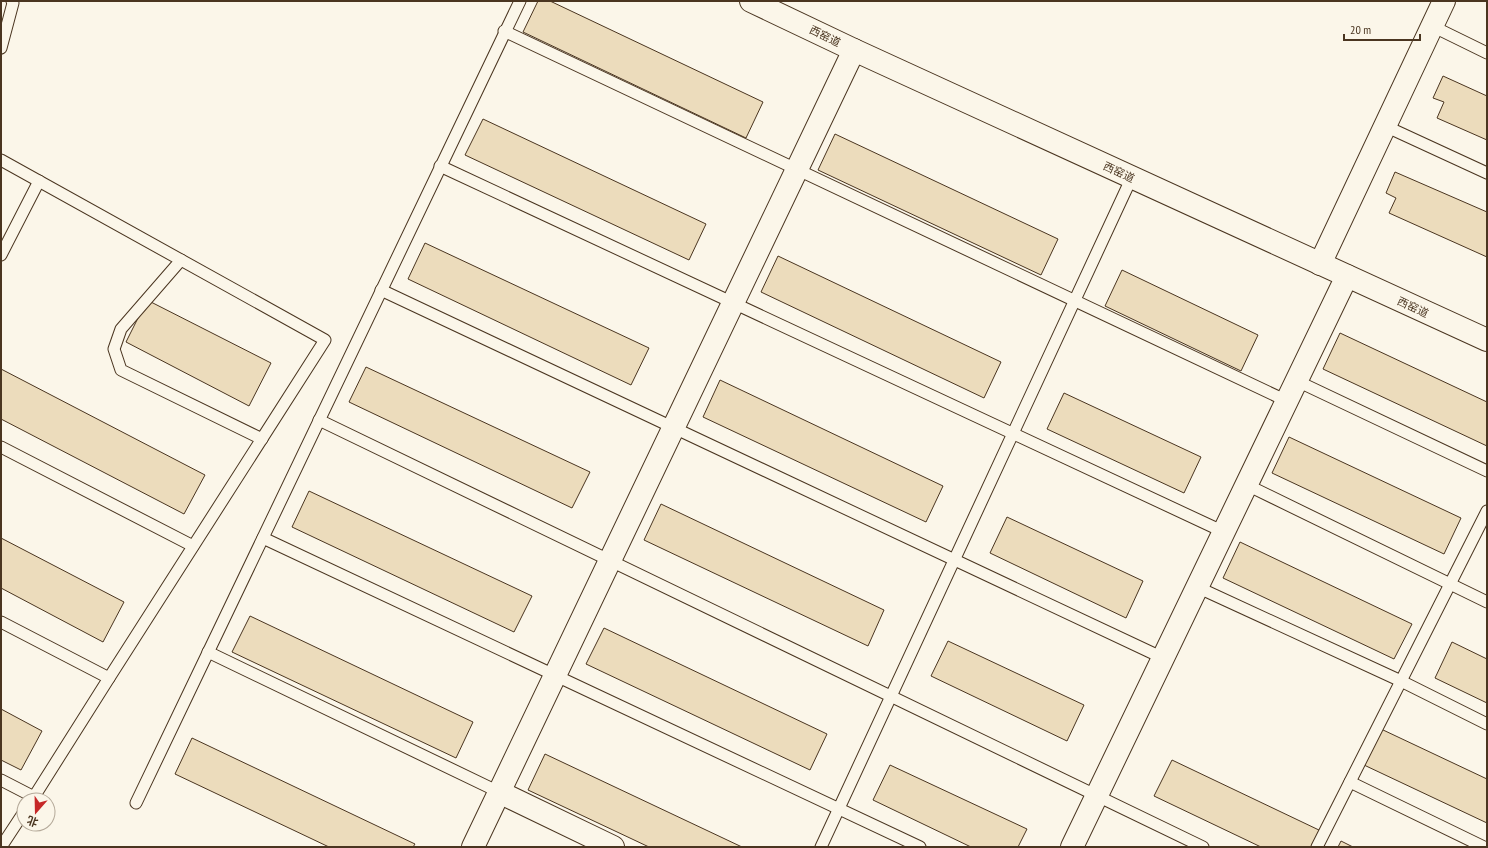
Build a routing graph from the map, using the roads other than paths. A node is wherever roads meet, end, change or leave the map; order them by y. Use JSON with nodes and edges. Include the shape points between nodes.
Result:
{"nodes":[{"id":1,"x":12,"y":1,"type":"edge"},
{"id":2,"x":520,"y":1,"type":"edge"},
{"id":3,"x":752,"y":1,"type":"edge"},
{"id":4,"x":1444,"y":1,"type":"edge"},
{"id":5,"x":1432,"y":26,"type":"junction"},
{"id":6,"x":504,"y":31,"type":"junction"},
{"id":7,"x":1,"y":48,"type":"edge"},
{"id":8,"x":854,"y":50,"type":"junction"},
{"id":9,"x":1487,"y":53,"type":"edge"},
{"id":10,"x":1385,"y":126,"type":"junction"},
{"id":11,"x":1,"y":160,"type":"edge"},
{"id":12,"x":440,"y":166,"type":"junction"},
{"id":13,"x":797,"y":170,"type":"junction"},
{"id":14,"x":1487,"y":173,"type":"edge"},
{"id":15,"x":1132,"y":177,"type":"junction"},
{"id":16,"x":39,"y":181,"type":"junction"},
{"id":17,"x":1,"y":255,"type":"edge"},
{"id":18,"x":181,"y":260,"type":"junction"},
{"id":19,"x":1320,"y":264,"type":"junction"},
{"id":20,"x":1347,"y":276,"type":"junction"},
{"id":21,"x":381,"y":290,"type":"junction"},
{"id":22,"x":1075,"y":300,"type":"junction"},
{"id":23,"x":734,"y":302,"type":"junction"},
{"id":24,"x":1487,"y":340,"type":"edge"},
{"id":25,"x":1297,"y":381,"type":"junction"},
{"id":26,"x":1287,"y":400,"type":"junction"},
{"id":27,"x":319,"y":420,"type":"junction"},
{"id":28,"x":674,"y":428,"type":"junction"},
{"id":29,"x":1013,"y":433,"type":"junction"},
{"id":30,"x":262,"y":439,"type":"junction"},
{"id":31,"x":1,"y":447,"type":"edge"},
{"id":32,"x":1487,"y":471,"type":"edge"},
{"id":33,"x":1247,"y":485,"type":"junction"},
{"id":34,"x":1487,"y":510,"type":"edge"},
{"id":35,"x":1224,"y":532,"type":"junction"},
{"id":36,"x":262,"y":538,"type":"junction"},
{"id":37,"x":193,"y":546,"type":"junction"},
{"id":38,"x":610,"y":560,"type":"junction"},
{"id":39,"x":954,"y":560,"type":"junction"},
{"id":40,"x":1450,"y":584,"type":"junction"},
{"id":41,"x":1197,"y":587,"type":"junction"},
{"id":42,"x":1487,"y":602,"type":"edge"},
{"id":43,"x":1,"y":622,"type":"edge"},
{"id":44,"x":208,"y":652,"type":"junction"},
{"id":45,"x":1163,"y":658,"type":"junction"},
{"id":46,"x":555,"y":676,"type":"junction"},
{"id":47,"x":109,"y":678,"type":"junction"},
{"id":48,"x":1401,"y":681,"type":"junction"},
{"id":49,"x":891,"y":696,"type":"junction"},
{"id":50,"x":1487,"y":724,"type":"edge"},
{"id":51,"x":1,"y":780,"type":"edge"},
{"id":52,"x":1350,"y":782,"type":"junction"},
{"id":53,"x":21,"y":792,"type":"edge"},
{"id":54,"x":37,"y":792,"type":"edge"},
{"id":55,"x":499,"y":792,"type":"junction"},
{"id":56,"x":1097,"y":796,"type":"junction"},
{"id":57,"x":136,"y":803,"type":"dead end"},
{"id":58,"x":839,"y":809,"type":"junction"},
{"id":59,"x":16,"y":824,"type":"edge"},
{"id":60,"x":1,"y":847,"type":"edge"},
{"id":61,"x":473,"y":847,"type":"edge"},
{"id":62,"x":613,"y":847,"type":"edge"},
{"id":63,"x":821,"y":847,"type":"edge"},
{"id":64,"x":920,"y":847,"type":"edge"},
{"id":65,"x":1072,"y":847,"type":"edge"},
{"id":66,"x":1203,"y":847,"type":"edge"},
{"id":67,"x":1317,"y":847,"type":"edge"},
{"id":68,"x":1484,"y":847,"type":"edge"}],
"edges":[{"from":1,"to":7,"type":"lane"},
{"from":2,"to":6,"type":"lane"},
{"from":3,"to":8,"type":"street","name":"西窑道"},
{"from":4,"to":5,"type":"street"},
{"from":5,"to":9,"type":"lane"},
{"from":5,"to":10,"type":"street"},
{"from":6,"to":12,"type":"lane"},
{"from":6,"to":13,"type":"lane"},
{"from":8,"to":13,"type":"street"},
{"from":8,"to":15,"type":"street","name":"西窑道"},
{"from":10,"to":14,"type":"lane"},
{"from":10,"to":19,"type":"street"},
{"from":11,"to":16,"type":"lane"},
{"from":12,"to":21,"type":"lane"},
{"from":12,"to":23,"type":"lane"},
{"from":13,"to":22,"type":"lane"},
{"from":13,"to":23,"type":"street"},
{"from":15,"to":19,"type":"street","name":"西窑道"},
{"from":15,"to":22,"type":"lane"},
{"from":16,"to":17,"type":"lane"},
{"from":16,"to":18,"type":"lane"},
{"from":18,"to":30,"type":"lane","via":[[325,340]]},
{"from":18,"to":30,"type":"lane","via":[[121,329],[114,349],[121,370]]},
{"from":19,"to":20,"type":"street","name":"西窑道"},
{"from":20,"to":24,"type":"street","name":"西窑道"},
{"from":20,"to":25,"type":"street"},
{"from":21,"to":27,"type":"lane"},
{"from":21,"to":28,"type":"lane"},
{"from":22,"to":26,"type":"lane"},
{"from":22,"to":29,"type":"lane"},
{"from":23,"to":28,"type":"street"},
{"from":23,"to":29,"type":"lane"},
{"from":25,"to":26,"type":"street"},
{"from":25,"to":32,"type":"lane"},
{"from":26,"to":33,"type":"street"},
{"from":27,"to":36,"type":"lane"},
{"from":27,"to":38,"type":"lane"},
{"from":28,"to":38,"type":"street"},
{"from":28,"to":39,"type":"lane"},
{"from":29,"to":35,"type":"lane"},
{"from":29,"to":39,"type":"lane"},
{"from":30,"to":37,"type":"lane"},
{"from":31,"to":37,"type":"lane"},
{"from":33,"to":35,"type":"street"},
{"from":33,"to":40,"type":"lane"},
{"from":34,"to":40,"type":"lane"},
{"from":35,"to":41,"type":"street"},
{"from":36,"to":44,"type":"lane"},
{"from":36,"to":46,"type":"lane"},
{"from":37,"to":47,"type":"lane"},
{"from":38,"to":46,"type":"street"},
{"from":38,"to":49,"type":"lane"},
{"from":39,"to":45,"type":"lane"},
{"from":39,"to":49,"type":"lane"},
{"from":40,"to":42,"type":"lane"},
{"from":40,"to":48,"type":"lane"},
{"from":41,"to":45,"type":"street"},
{"from":41,"to":48,"type":"lane"},
{"from":43,"to":47,"type":"lane"},
{"from":44,"to":55,"type":"lane"},
{"from":44,"to":57,"type":"lane"},
{"from":45,"to":56,"type":"street"},
{"from":46,"to":55,"type":"street"},
{"from":46,"to":58,"type":"lane"},
{"from":47,"to":54,"type":"lane"},
{"from":48,"to":50,"type":"lane"},
{"from":48,"to":52,"type":"lane"},
{"from":49,"to":56,"type":"lane"},
{"from":49,"to":58,"type":"lane"},
{"from":51,"to":53,"type":"lane"},
{"from":52,"to":67,"type":"lane"},
{"from":52,"to":68,"type":"lane"},
{"from":55,"to":61,"type":"street"},
{"from":55,"to":62,"type":"street"},
{"from":56,"to":65,"type":"street"},
{"from":56,"to":66,"type":"lane"},
{"from":58,"to":63,"type":"lane"},
{"from":58,"to":64,"type":"lane"},
{"from":59,"to":60,"type":"lane"}]}
